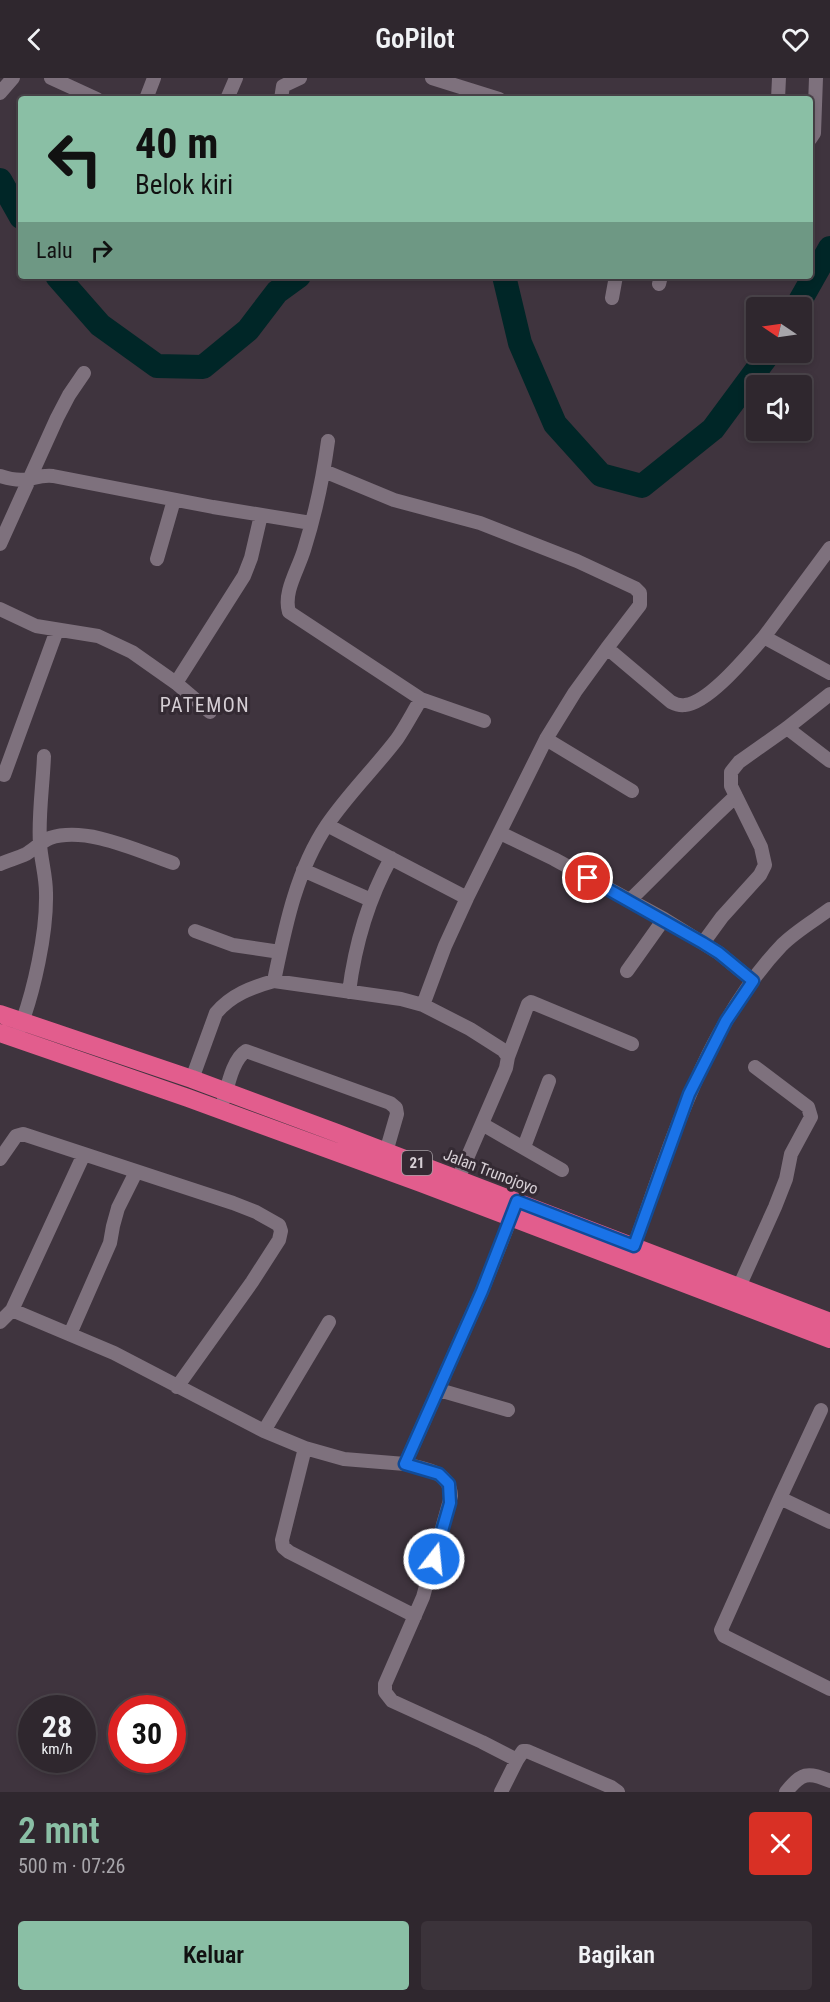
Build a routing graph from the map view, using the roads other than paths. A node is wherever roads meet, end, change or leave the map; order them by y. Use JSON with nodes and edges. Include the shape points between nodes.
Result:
{"nodes":[{"id":1,"x":13,"y":78,"type":"edge"},
{"id":2,"x":51,"y":78,"type":"edge"},
{"id":3,"x":154,"y":78,"type":"edge"},
{"id":4,"x":236,"y":78,"type":"edge"},
{"id":5,"x":300,"y":78,"type":"edge"},
{"id":6,"x":435,"y":78,"type":"edge"},
{"id":7,"x":779,"y":78,"type":"edge"},
{"id":8,"x":816,"y":78,"type":"edge"},
{"id":9,"x":1,"y":92,"type":"edge"},
{"id":10,"x":90,"y":96,"type":"edge"},
{"id":11,"x":147,"y":96,"type":"edge"},
{"id":12,"x":228,"y":96,"type":"edge"},
{"id":13,"x":281,"y":96,"type":"edge"},
{"id":14,"x":490,"y":96,"type":"edge"},
{"id":15,"x":778,"y":96,"type":"edge"},
{"id":16,"x":813,"y":134,"type":"edge"},
{"id":17,"x":615,"y":279,"type":"edge"},
{"id":18,"x":612,"y":298,"type":"dead end"},
{"id":19,"x":84,"y":373,"type":"dead end"},
{"id":20,"x":328,"y":441,"type":"dead end"},
{"id":21,"x":324,"y":471,"type":"junction"},
{"id":22,"x":0,"y":476,"type":"edge"},
{"id":23,"x":31,"y":479,"type":"junction"},
{"id":24,"x":174,"y":500,"type":"junction"},
{"id":25,"x":261,"y":515,"type":"junction"},
{"id":26,"x":311,"y":523,"type":"junction"},
{"id":27,"x":0,"y":544,"type":"edge"},
{"id":28,"x":829,"y":552,"type":"edge"},
{"id":29,"x":157,"y":559,"type":"dead end"},
{"id":30,"x":0,"y":609,"type":"edge"},
{"id":31,"x":57,"y":630,"type":"junction"},
{"id":32,"x":764,"y":637,"type":"junction"},
{"id":33,"x":608,"y":648,"type":"junction"},
{"id":34,"x":830,"y":673,"type":"edge"},
{"id":35,"x":176,"y":683,"type":"junction"},
{"id":36,"x":830,"y":694,"type":"edge"},
{"id":37,"x":421,"y":699,"type":"junction"},
{"id":38,"x":210,"y":712,"type":"dead end"},
{"id":39,"x":484,"y":721,"type":"dead end"},
{"id":40,"x":787,"y":728,"type":"junction"},
{"id":41,"x":546,"y":739,"type":"junction"},
{"id":42,"x":44,"y":756,"type":"dead end"},
{"id":43,"x":830,"y":761,"type":"edge"},
{"id":44,"x":4,"y":775,"type":"dead end"},
{"id":45,"x":632,"y":791,"type":"dead end"},
{"id":46,"x":736,"y":796,"type":"junction"},
{"id":47,"x":327,"y":825,"type":"junction"},
{"id":48,"x":501,"y":833,"type":"junction"},
{"id":49,"x":39,"y":844,"type":"junction"},
{"id":50,"x":391,"y":858,"type":"junction"},
{"id":51,"x":173,"y":863,"type":"dead end"},
{"id":52,"x":0,"y":864,"type":"edge"},
{"id":53,"x":303,"y":870,"type":"junction"},
{"id":54,"x":467,"y":898,"type":"junction"},
{"id":55,"x":371,"y":900,"type":"junction"},
{"id":56,"x":629,"y":901,"type":"junction"},
{"id":57,"x":830,"y":909,"type":"edge"},
{"id":58,"x":664,"y":919,"type":"junction"},
{"id":59,"x":195,"y":931,"type":"dead end"},
{"id":60,"x":703,"y":943,"type":"junction"},
{"id":61,"x":280,"y":952,"type":"junction"},
{"id":62,"x":627,"y":971,"type":"dead end"},
{"id":63,"x":274,"y":981,"type":"junction"},
{"id":64,"x":753,"y":981,"type":"junction"},
{"id":65,"x":349,"y":992,"type":"junction"},
{"id":66,"x":423,"y":1005,"type":"junction"},
{"id":67,"x":0,"y":1014,"type":"edge"},
{"id":68,"x":22,"y":1021,"type":"junction"},
{"id":69,"x":8,"y":1036,"type":"edge"},
{"id":70,"x":632,"y":1044,"type":"dead end"},
{"id":71,"x":508,"y":1056,"type":"junction"},
{"id":72,"x":755,"y":1068,"type":"dead end"},
{"id":73,"x":192,"y":1080,"type":"junction"},
{"id":74,"x":549,"y":1081,"type":"dead end"},
{"id":75,"x":226,"y":1092,"type":"junction"},
{"id":76,"x":220,"y":1110,"type":"junction"},
{"id":77,"x":482,"y":1124,"type":"junction"},
{"id":78,"x":524,"y":1147,"type":"junction"},
{"id":79,"x":84,"y":1154,"type":"junction"},
{"id":80,"x":0,"y":1159,"type":"edge"},
{"id":81,"x":384,"y":1160,"type":"junction"},
{"id":82,"x":562,"y":1170,"type":"dead end"},
{"id":83,"x":136,"y":1172,"type":"junction"},
{"id":84,"x":458,"y":1179,"type":"junction"},
{"id":85,"x":514,"y":1210,"type":"junction"},
{"id":86,"x":634,"y":1246,"type":"junction"},
{"id":87,"x":739,"y":1287,"type":"junction"},
{"id":88,"x":12,"y":1310,"type":"junction"},
{"id":89,"x":0,"y":1322,"type":"edge"},
{"id":90,"x":329,"y":1322,"type":"dead end"},
{"id":91,"x":830,"y":1323,"type":"edge"},
{"id":92,"x":70,"y":1334,"type":"junction"},
{"id":93,"x":830,"y":1339,"type":"edge"},
{"id":94,"x":177,"y":1387,"type":"junction"},
{"id":95,"x":439,"y":1390,"type":"junction"},
{"id":96,"x":508,"y":1410,"type":"dead end"},
{"id":97,"x":821,"y":1410,"type":"dead end"},
{"id":98,"x":264,"y":1431,"type":"junction"},
{"id":99,"x":305,"y":1448,"type":"junction"},
{"id":100,"x":405,"y":1464,"type":"junction"},
{"id":101,"x":780,"y":1498,"type":"junction"},
{"id":102,"x":830,"y":1522,"type":"edge"},
{"id":103,"x":415,"y":1616,"type":"junction"},
{"id":104,"x":830,"y":1689,"type":"edge"},
{"id":105,"x":517,"y":1760,"type":"junction"},
{"id":106,"x":830,"y":1781,"type":"edge"},
{"id":107,"x":501,"y":1792,"type":"edge"},
{"id":108,"x":618,"y":1792,"type":"edge"},
{"id":109,"x":786,"y":1792,"type":"edge"}],
"edges":[{"from":1,"to":9,"type":"street"},
{"from":2,"to":10,"type":"street"},
{"from":3,"to":11,"type":"street"},
{"from":4,"to":12,"type":"street"},
{"from":5,"to":13,"type":"street","via":[[283,86]]},
{"from":6,"to":14,"type":"street"},
{"from":7,"to":15,"type":"street"},
{"from":8,"to":16,"type":"street"},
{"from":17,"to":18,"type":"street"},
{"from":19,"to":23,"type":"street","via":[[65,403]]},
{"from":20,"to":21,"type":"street"},
{"from":21,"to":26,"type":"street"},
{"from":21,"to":33,"type":"street","via":[[394,500],[480,524],[635,588],[640,593],[640,605]]},
{"from":22,"to":23,"type":"street"},
{"from":23,"to":24,"type":"street","via":[[53,476]]},
{"from":23,"to":27,"type":"street"},
{"from":24,"to":25,"type":"street"},
{"from":24,"to":29,"type":"street"},
{"from":25,"to":26,"type":"street"},
{"from":25,"to":35,"type":"street","via":[[244,576]]},
{"from":26,"to":37,"type":"street","via":[[290,588],[289,612]]},
{"from":28,"to":32,"type":"street"},
{"from":30,"to":31,"type":"street","via":[[28,623]]},
{"from":31,"to":35,"type":"street","via":[[98,636],[142,658]]},
{"from":31,"to":44,"type":"street"},
{"from":32,"to":33,"type":"street","via":[[716,688],[684,706],[671,702]]},
{"from":32,"to":34,"type":"street"},
{"from":33,"to":41,"type":"street"},
{"from":35,"to":38,"type":"street"},
{"from":36,"to":40,"type":"street"},
{"from":37,"to":39,"type":"street"},
{"from":37,"to":47,"type":"street","via":[[397,738]]},
{"from":40,"to":43,"type":"street"},
{"from":40,"to":46,"type":"street","via":[[734,768],[730,781]]},
{"from":41,"to":45,"type":"street"},
{"from":41,"to":48,"type":"street"},
{"from":42,"to":49,"type":"street"},
{"from":46,"to":56,"type":"street"},
{"from":46,"to":60,"type":"street","via":[[765,865]]},
{"from":47,"to":50,"type":"street"},
{"from":47,"to":53,"type":"street"},
{"from":48,"to":54,"type":"street"},
{"from":48,"to":56,"type":"street"},
{"from":49,"to":51,"type":"street","via":[[55,837],[96,838]]},
{"from":49,"to":52,"type":"street","via":[[23,856]]},
{"from":49,"to":68,"type":"street","via":[[44,865],[45,916]]},
{"from":50,"to":54,"type":"street"},
{"from":50,"to":55,"type":"street"},
{"from":53,"to":55,"type":"street"},
{"from":53,"to":61,"type":"street"},
{"from":54,"to":66,"type":"street"},
{"from":55,"to":65,"type":"street","via":[[357,944]]},
{"from":56,"to":58,"type":"street"},
{"from":57,"to":64,"type":"street","via":[[784,943]]},
{"from":58,"to":60,"type":"street"},
{"from":58,"to":62,"type":"street"},
{"from":59,"to":61,"type":"street","via":[[232,945]]},
{"from":60,"to":64,"type":"street"},
{"from":61,"to":63,"type":"street"},
{"from":63,"to":65,"type":"street"},
{"from":63,"to":73,"type":"street","via":[[224,1004],[216,1013]]},
{"from":64,"to":86,"type":"street","via":[[726,1021],[689,1094]]},
{"from":65,"to":66,"type":"street"},
{"from":66,"to":71,"type":"street","via":[[470,1029]]},
{"from":67,"to":68,"type":"highway","name":"Jalan Trunojoyo","number":"21"},
{"from":68,"to":69,"type":"street"},
{"from":68,"to":73,"type":"highway","name":"Jalan Trunojoyo","number":"21"},
{"from":69,"to":76,"type":"highway","name":"Jalan Trunojoyo","number":"21"},
{"from":70,"to":71,"type":"street","via":[[531,1002]]},
{"from":71,"to":77,"type":"street"},
{"from":72,"to":87,"type":"street","via":[[808,1107],[811,1117],[791,1154],[779,1197]]},
{"from":73,"to":75,"type":"highway","name":"Jalan Trunojoyo","number":"21"},
{"from":74,"to":78,"type":"street"},
{"from":75,"to":76,"type":"street"},
{"from":75,"to":81,"type":"highway","name":"Jalan Trunojoyo","number":"21"},
{"from":75,"to":81,"type":"street","via":[[238,1060],[246,1051],[390,1103],[397,1114]]},
{"from":76,"to":81,"type":"highway","name":"Jalan Trunojoyo","number":"21"},
{"from":77,"to":78,"type":"street"},
{"from":77,"to":84,"type":"street"},
{"from":78,"to":82,"type":"street"},
{"from":79,"to":80,"type":"street","via":[[20,1134]]},
{"from":79,"to":83,"type":"street"},
{"from":79,"to":88,"type":"street"},
{"from":81,"to":84,"type":"highway","name":"Jalan Trunojoyo","number":"21"},
{"from":81,"to":85,"type":"highway","name":"Jalan Trunojoyo","number":"21"},
{"from":83,"to":92,"type":"street"},
{"from":83,"to":94,"type":"street","via":[[256,1212],[274,1221],[281,1231],[252,1282]]},
{"from":84,"to":85,"type":"highway","name":"Jalan Trunojoyo","number":"21"},
{"from":85,"to":86,"type":"highway","name":"Jalan Trunojoyo","number":"21"},
{"from":85,"to":93,"type":"highway","name":"Jalan Trunojoyo","number":"21"},
{"from":85,"to":95,"type":"street"},
{"from":86,"to":87,"type":"highway","name":"Jalan Trunojoyo","number":"21"},
{"from":87,"to":91,"type":"highway","name":"Jalan Trunojoyo","number":"21"},
{"from":88,"to":89,"type":"street"},
{"from":88,"to":92,"type":"street"},
{"from":90,"to":98,"type":"street"},
{"from":92,"to":94,"type":"street"},
{"from":94,"to":98,"type":"street"},
{"from":95,"to":96,"type":"street"},
{"from":95,"to":100,"type":"street"},
{"from":97,"to":101,"type":"street"},
{"from":98,"to":99,"type":"street"},
{"from":99,"to":100,"type":"street","via":[[344,1459]]},
{"from":99,"to":103,"type":"street","via":[[283,1547]]},
{"from":100,"to":103,"type":"street","via":[[439,1474],[451,1491]]},
{"from":101,"to":102,"type":"street"},
{"from":101,"to":104,"type":"street","via":[[721,1628],[722,1634]]},
{"from":103,"to":105,"type":"street","via":[[386,1683],[388,1697]]},
{"from":105,"to":107,"type":"street"},
{"from":105,"to":108,"type":"street","via":[[527,1751]]},
{"from":106,"to":109,"type":"street","via":[[804,1775]]}]}
